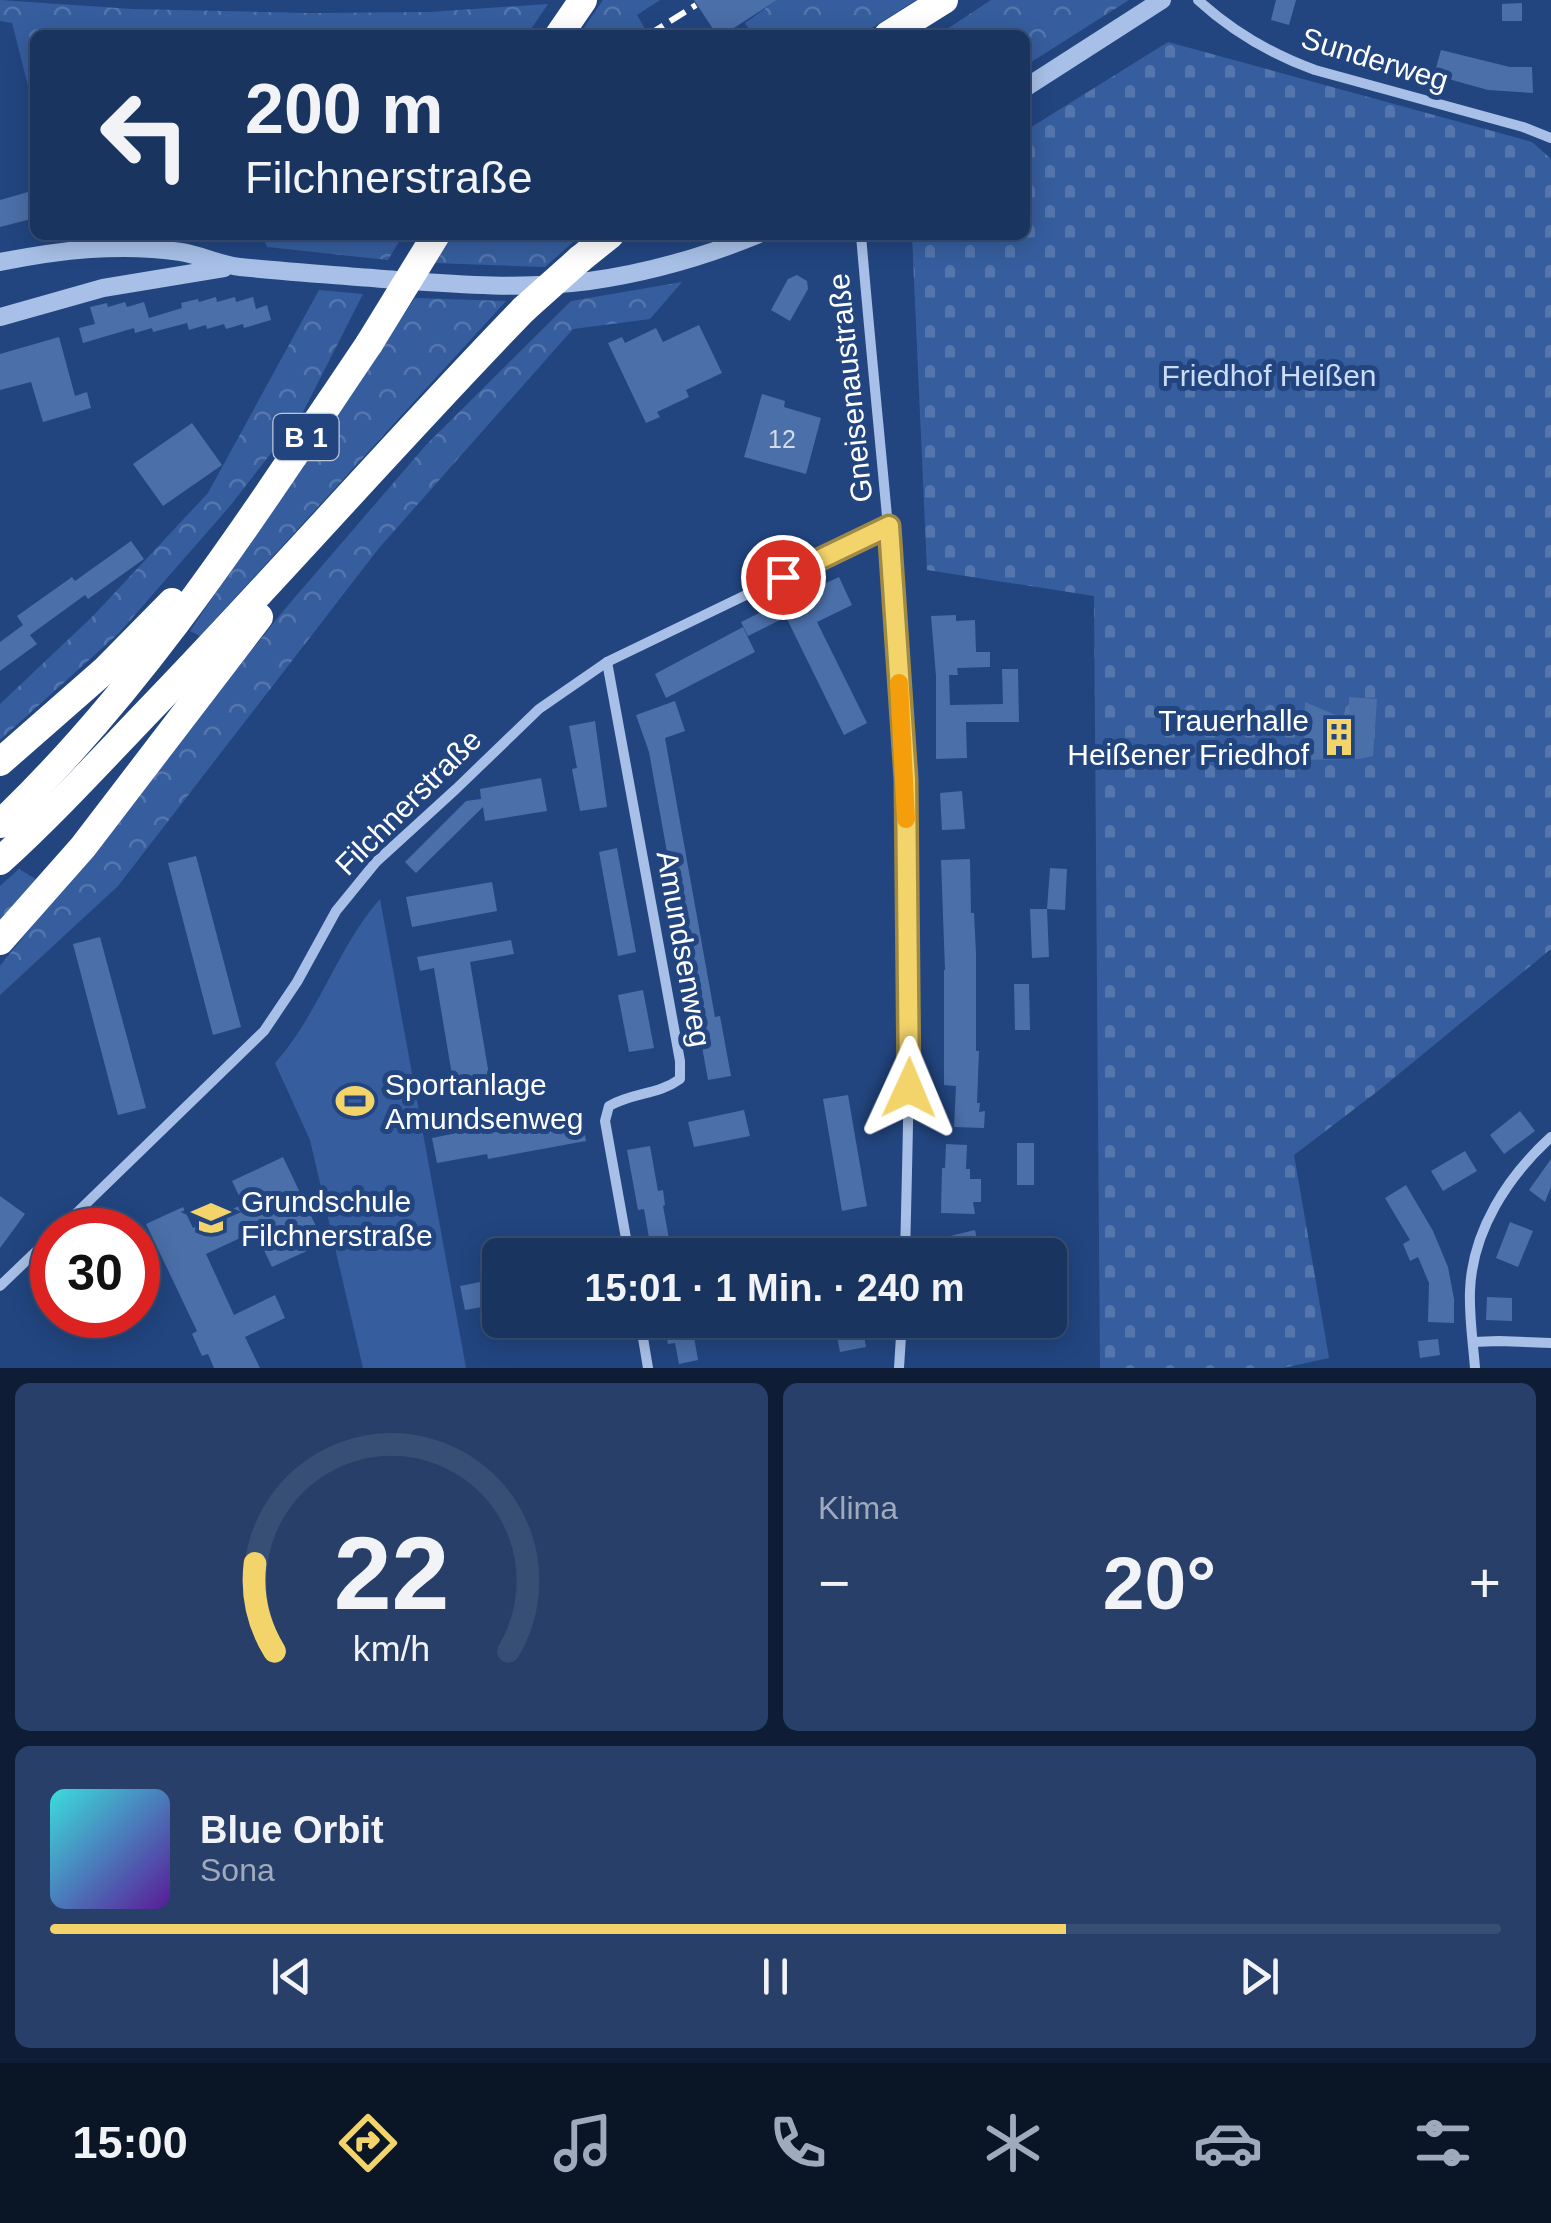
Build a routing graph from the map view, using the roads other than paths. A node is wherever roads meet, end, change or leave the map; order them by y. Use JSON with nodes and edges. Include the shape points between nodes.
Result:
{"nodes":[{"id":1,"x":582,"y":0,"type":"edge"},
{"id":2,"x":944,"y":0,"type":"edge"},
{"id":3,"x":1162,"y":0,"type":"edge"},
{"id":4,"x":1198,"y":0,"type":"edge"},
{"id":5,"x":563,"y":30,"type":"edge"},
{"id":6,"x":896,"y":30,"type":"edge"},
{"id":7,"x":1030,"y":85,"type":"edge"},
{"id":8,"x":1551,"y":138,"type":"edge"},
{"id":9,"x":433,"y":240,"type":"edge"},
{"id":10,"x":604,"y":240,"type":"edge"},
{"id":11,"x":744,"y":240,"type":"edge"},
{"id":12,"x":860,"y":240,"type":"edge"},
{"id":13,"x":0,"y":262,"type":"edge"},
{"id":14,"x":234,"y":266,"type":"junction"},
{"id":15,"x":0,"y":317,"type":"edge"},
{"id":16,"x":359,"y":484,"type":"junction"},
{"id":17,"x":889,"y":526,"type":"junction"},
{"id":18,"x":243,"y":530,"type":"junction"},
{"id":19,"x":607,"y":662,"type":"junction"},
{"id":20,"x":0,"y":762,"type":"edge"},
{"id":21,"x":0,"y":824,"type":"edge"},
{"id":22,"x":0,"y":860,"type":"edge"},
{"id":23,"x":0,"y":941,"type":"edge"},
{"id":24,"x":1551,"y":1136,"type":"edge"},
{"id":25,"x":82,"y":1208,"type":"edge"},
{"id":26,"x":626,"y":1238,"type":"edge"},
{"id":27,"x":905,"y":1238,"type":"edge"},
{"id":28,"x":30,"y":1257,"type":"edge"},
{"id":29,"x":0,"y":1286,"type":"edge"},
{"id":30,"x":643,"y":1338,"type":"edge"},
{"id":31,"x":901,"y":1338,"type":"edge"},
{"id":32,"x":1473,"y":1342,"type":"junction"},
{"id":33,"x":1551,"y":1343,"type":"edge"},
{"id":34,"x":648,"y":1368,"type":"edge"},
{"id":35,"x":899,"y":1368,"type":"edge"},
{"id":36,"x":1475,"y":1368,"type":"edge"}],
"edges":[{"from":1,"to":5,"type":"highway"},
{"from":2,"to":6,"type":"highway"},
{"from":3,"to":7,"type":"street"},
{"from":4,"to":8,"type":"street","name":"Sunderweg","via":[[1283,58]]},
{"from":9,"to":18,"type":"highway","number":"B 1","bridge":true},
{"from":10,"to":16,"type":"highway","bridge":true,"via":[[524,309]]},
{"from":11,"to":14,"type":"street","via":[[652,269],[541,286]]},
{"from":12,"to":17,"type":"street","name":"Gneisenaustraße"},
{"from":13,"to":14,"type":"street","via":[[116,247],[184,252]]},
{"from":14,"to":15,"type":"street","via":[[103,288]]},
{"from":16,"to":22,"type":"highway"},
{"from":16,"to":23,"type":"highway","via":[[83,847]]},
{"from":17,"to":19,"type":"street","name":"Filchnerstraße"},
{"from":17,"to":27,"type":"street","name":"Gneisenaustraße","via":[[906,779]]},
{"from":18,"to":20,"type":"highway","via":[[106,670]]},
{"from":18,"to":21,"type":"highway","number":"B 1","via":[[125,690]]},
{"from":19,"to":25,"type":"street","name":"Filchnerstraße","via":[[539,708],[376,862],[336,911],[264,1031]]},
{"from":19,"to":26,"type":"street","name":"Amundsenweg","via":[[680,1061],[680,1079],[668,1088],[609,1106],[605,1121]]},
{"from":24,"to":32,"type":"street","via":[[1514,1177],[1482,1234],[1470,1286]]},
{"from":28,"to":29,"type":"street"},
{"from":30,"to":34,"type":"street"},
{"from":31,"to":35,"type":"street"},
{"from":32,"to":33,"type":"street"},
{"from":32,"to":36,"type":"street"}]}
